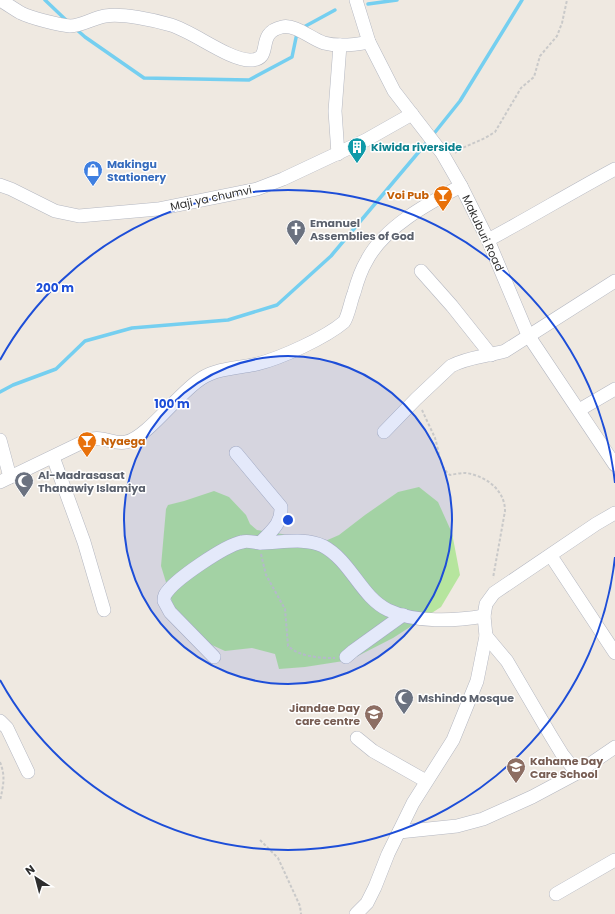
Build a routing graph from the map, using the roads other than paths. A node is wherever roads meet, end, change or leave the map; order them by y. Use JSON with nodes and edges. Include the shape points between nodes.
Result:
{"nodes":[{"id":1,"x":0,"y":0,"type":"edge"},
{"id":2,"x":356,"y":0,"type":"edge"},
{"id":3,"x":369,"y":42,"type":"junction"},
{"id":4,"x":340,"y":45,"type":"junction"},
{"id":5,"x":412,"y":114,"type":"junction"},
{"id":6,"x":338,"y":154,"type":"junction"},
{"id":7,"x":615,"y":169,"type":"edge"},
{"id":8,"x":0,"y":185,"type":"edge"},
{"id":9,"x":461,"y":186,"type":"junction"},
{"id":10,"x":488,"y":240,"type":"junction"},
{"id":11,"x":421,"y":271,"type":"dead end"},
{"id":12,"x":615,"y":281,"type":"edge"},
{"id":13,"x":528,"y":335,"type":"junction"},
{"id":14,"x":491,"y":355,"type":"junction"},
{"id":15,"x":615,"y":389,"type":"edge"},
{"id":16,"x":579,"y":410,"type":"junction"},
{"id":17,"x":384,"y":432,"type":"dead end"},
{"id":18,"x":0,"y":440,"type":"edge"},
{"id":19,"x":236,"y":453,"type":"dead end"},
{"id":20,"x":53,"y":456,"type":"junction"},
{"id":21,"x":615,"y":465,"type":"edge"},
{"id":22,"x":5,"y":479,"type":"edge"},
{"id":23,"x":615,"y":513,"type":"edge"},
{"id":24,"x":260,"y":543,"type":"junction"},
{"id":25,"x":551,"y":556,"type":"junction"},
{"id":26,"x":104,"y":610,"type":"dead end"},
{"id":27,"x":403,"y":615,"type":"junction"},
{"id":28,"x":484,"y":616,"type":"junction"},
{"id":29,"x":486,"y":636,"type":"junction"},
{"id":30,"x":615,"y":653,"type":"edge"},
{"id":31,"x":214,"y":657,"type":"dead end"},
{"id":32,"x":346,"y":657,"type":"road end"},
{"id":33,"x":0,"y":721,"type":"edge"},
{"id":34,"x":357,"y":738,"type":"dead end"},
{"id":35,"x":615,"y":747,"type":"edge"},
{"id":36,"x":28,"y":772,"type":"dead end"},
{"id":37,"x":577,"y":773,"type":"junction"},
{"id":38,"x":426,"y":781,"type":"junction"},
{"id":39,"x":399,"y":832,"type":"junction"},
{"id":40,"x":615,"y":860,"type":"edge"},
{"id":41,"x":556,"y":894,"type":"dead end"},
{"id":42,"x":356,"y":914,"type":"edge"}],
"edges":[{"from":1,"to":4,"type":"street","via":[[29,16],[64,25],[72,26],[106,15],[156,21],[184,30],[232,55],[250,60],[262,56],[269,33],[284,26],[324,43]]},
{"from":2,"to":3,"type":"street","name":"Makuburi Road"},
{"from":3,"to":4,"type":"street"},
{"from":3,"to":5,"type":"street","name":"Makuburi Road","via":[[394,91]]},
{"from":4,"to":6,"type":"street","via":[[335,111]]},
{"from":5,"to":6,"type":"street","name":"Maji ya chumvi"},
{"from":5,"to":9,"type":"street","name":"Makuburi Road","via":[[444,157]]},
{"from":6,"to":8,"type":"street","name":"Maji ya chumvi","via":[[257,189],[158,209],[89,216],[56,211]]},
{"from":7,"to":10,"type":"street"},
{"from":9,"to":10,"type":"street","name":"Makuburi Road"},
{"from":9,"to":20,"type":"street","via":[[419,209],[382,240],[366,260],[346,320],[335,328],[279,357],[219,371],[201,378],[135,438],[125,442],[95,438]]},
{"from":10,"to":13,"type":"street","name":"Makuburi Road"},
{"from":11,"to":14,"type":"street"},
{"from":12,"to":13,"type":"street"},
{"from":13,"to":14,"type":"street","via":[[505,351]]},
{"from":13,"to":16,"type":"street","name":"Makuburi Road"},
{"from":14,"to":17,"type":"street","via":[[458,362],[452,366]]},
{"from":15,"to":16,"type":"street"},
{"from":16,"to":21,"type":"street","name":"Makuburi Road"},
{"from":18,"to":22,"type":"street"},
{"from":19,"to":24,"type":"street","via":[[281,506],[282,515],[278,523]]},
{"from":20,"to":22,"type":"street"},
{"from":20,"to":26,"type":"street","via":[[84,542]]},
{"from":23,"to":25,"type":"street"},
{"from":24,"to":27,"type":"street","via":[[308,542],[325,547],[344,562],[370,596],[388,610]]},
{"from":24,"to":31,"type":"street","via":[[244,541],[226,548],[190,572],[165,595],[164,601],[170,612]]},
{"from":25,"to":28,"type":"street","via":[[494,593],[486,604]]},
{"from":25,"to":30,"type":"street"},
{"from":27,"to":28,"type":"street","via":[[464,620]]},
{"from":27,"to":32,"type":"street"},
{"from":28,"to":29,"type":"street"},
{"from":29,"to":37,"type":"street","via":[[507,661],[562,754]]},
{"from":29,"to":38,"type":"street","via":[[482,662],[472,695],[453,740]]},
{"from":33,"to":36,"type":"street","via":[[7,728]]},
{"from":34,"to":38,"type":"street","via":[[372,751]]},
{"from":35,"to":37,"type":"street"},
{"from":37,"to":39,"type":"street","via":[[532,797],[468,824]]},
{"from":38,"to":39,"type":"street"},
{"from":39,"to":42,"type":"street","via":[[376,887],[367,903]]},
{"from":40,"to":41,"type":"street"}]}
